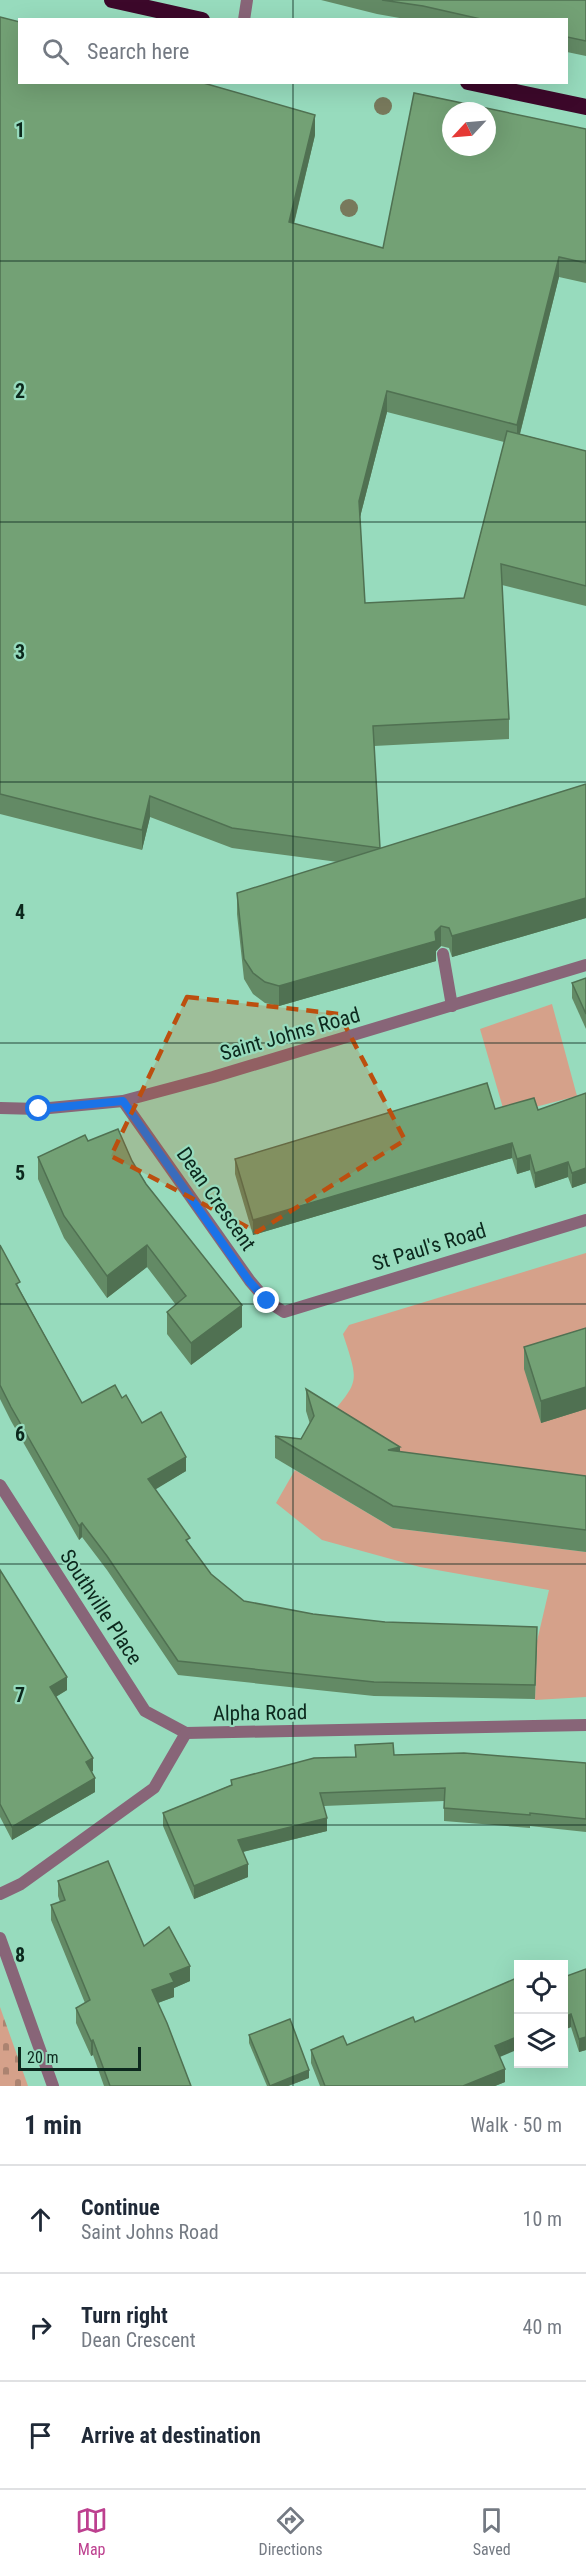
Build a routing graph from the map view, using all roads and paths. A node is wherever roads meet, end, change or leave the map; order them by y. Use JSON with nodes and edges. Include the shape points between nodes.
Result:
{"nodes":[{"id":1,"x":112,"y":0,"type":"edge"},
{"id":2,"x":247,"y":0,"type":"edge"},
{"id":3,"x":193,"y":18,"type":"edge"},
{"id":4,"x":244,"y":18,"type":"edge"},
{"id":5,"x":477,"y":84,"type":"edge"},
{"id":6,"x":586,"y":107,"type":"edge"},
{"id":7,"x":443,"y":954,"type":"edge"},
{"id":8,"x":586,"y":965,"type":"edge"},
{"id":9,"x":452,"y":1006,"type":"junction"},
{"id":10,"x":123,"y":1101,"type":"junction"},
{"id":11,"x":0,"y":1108,"type":"edge"},
{"id":12,"x":586,"y":1220,"type":"edge"},
{"id":13,"x":284,"y":1312,"type":"joint"},
{"id":14,"x":0,"y":1485,"type":"edge"},
{"id":15,"x":586,"y":1725,"type":"edge"},
{"id":16,"x":186,"y":1733,"type":"junction"},
{"id":17,"x":0,"y":1894,"type":"edge"},
{"id":18,"x":0,"y":1938,"type":"edge"},
{"id":19,"x":53,"y":2086,"type":"edge"}],
"edges":[{"from":1,"to":3,"type":"highway"},
{"from":2,"to":4,"type":"street"},
{"from":5,"to":6,"type":"highway"},
{"from":7,"to":9,"type":"street"},
{"from":8,"to":9,"type":"street","name":"Saint Johns Road"},
{"from":9,"to":10,"type":"street","name":"Saint Johns Road"},
{"from":10,"to":11,"type":"street","name":"Saint Johns Road","via":[[39,1109]]},
{"from":10,"to":13,"type":"street","name":"Dean Crescent","via":[[249,1281],[267,1301]]},
{"from":12,"to":13,"type":"street","name":"St Paul's Road"},
{"from":14,"to":16,"type":"street","name":"Southville Place","via":[[145,1711]]},
{"from":15,"to":16,"type":"street","name":"Alpha Road"},
{"from":16,"to":17,"type":"street","name":"Alpha Road","via":[[154,1788],[21,1884]]},
{"from":18,"to":19,"type":"street"}]}
